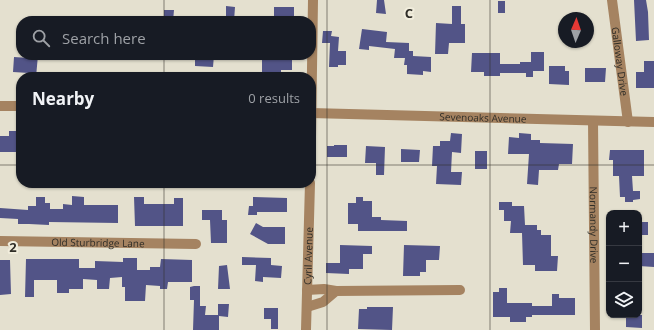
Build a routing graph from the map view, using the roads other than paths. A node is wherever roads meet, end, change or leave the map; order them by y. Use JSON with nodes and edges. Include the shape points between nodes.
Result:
{"nodes":[{"id":1,"x":313,"y":0,"type":"edge"},
{"id":2,"x":612,"y":0,"type":"edge"},
{"id":3,"x":313,"y":16,"type":"edge"},
{"id":4,"x":312,"y":60,"type":"edge"},
{"id":5,"x":312,"y":72,"type":"edge"},
{"id":6,"x":0,"y":106,"type":"edge"},
{"id":7,"x":16,"y":106,"type":"edge"},
{"id":8,"x":316,"y":113,"type":"edge"},
{"id":9,"x":593,"y":121,"type":"junction"},
{"id":10,"x":628,"y":122,"type":"junction"},
{"id":11,"x":654,"y":122,"type":"edge"},
{"id":12,"x":310,"y":188,"type":"edge"},
{"id":13,"x":0,"y":241,"type":"edge"},
{"id":14,"x":196,"y":244,"type":"dead end"},
{"id":15,"x":307,"y":290,"type":"junction"},
{"id":16,"x":460,"y":290,"type":"dead end"},
{"id":17,"x":336,"y":291,"type":"junction"},
{"id":18,"x":307,"y":307,"type":"junction"},
{"id":19,"x":306,"y":330,"type":"edge"},
{"id":20,"x":595,"y":330,"type":"edge"}],
"edges":[{"from":1,"to":3,"type":"street"},
{"from":2,"to":10,"type":"street","name":"Galloway Drive"},
{"from":4,"to":5,"type":"street"},
{"from":6,"to":7,"type":"street"},
{"from":8,"to":9,"type":"street","name":"Sevenoaks Avenue"},
{"from":9,"to":10,"type":"street","name":"Sevenoaks Avenue"},
{"from":9,"to":20,"type":"street","name":"Normandy Drive"},
{"from":10,"to":11,"type":"street","name":"Sevenoaks Avenue"},
{"from":12,"to":15,"type":"street","name":"Cyril Avenue"},
{"from":13,"to":14,"type":"street","name":"Old Sturbridge Lane"},
{"from":15,"to":17,"type":"street"},
{"from":15,"to":18,"type":"street","name":"Cyril Avenue"},
{"from":16,"to":17,"type":"street"},
{"from":17,"to":18,"type":"street","via":[[320,304]]},
{"from":18,"to":19,"type":"street","name":"Cyril Avenue"}]}
